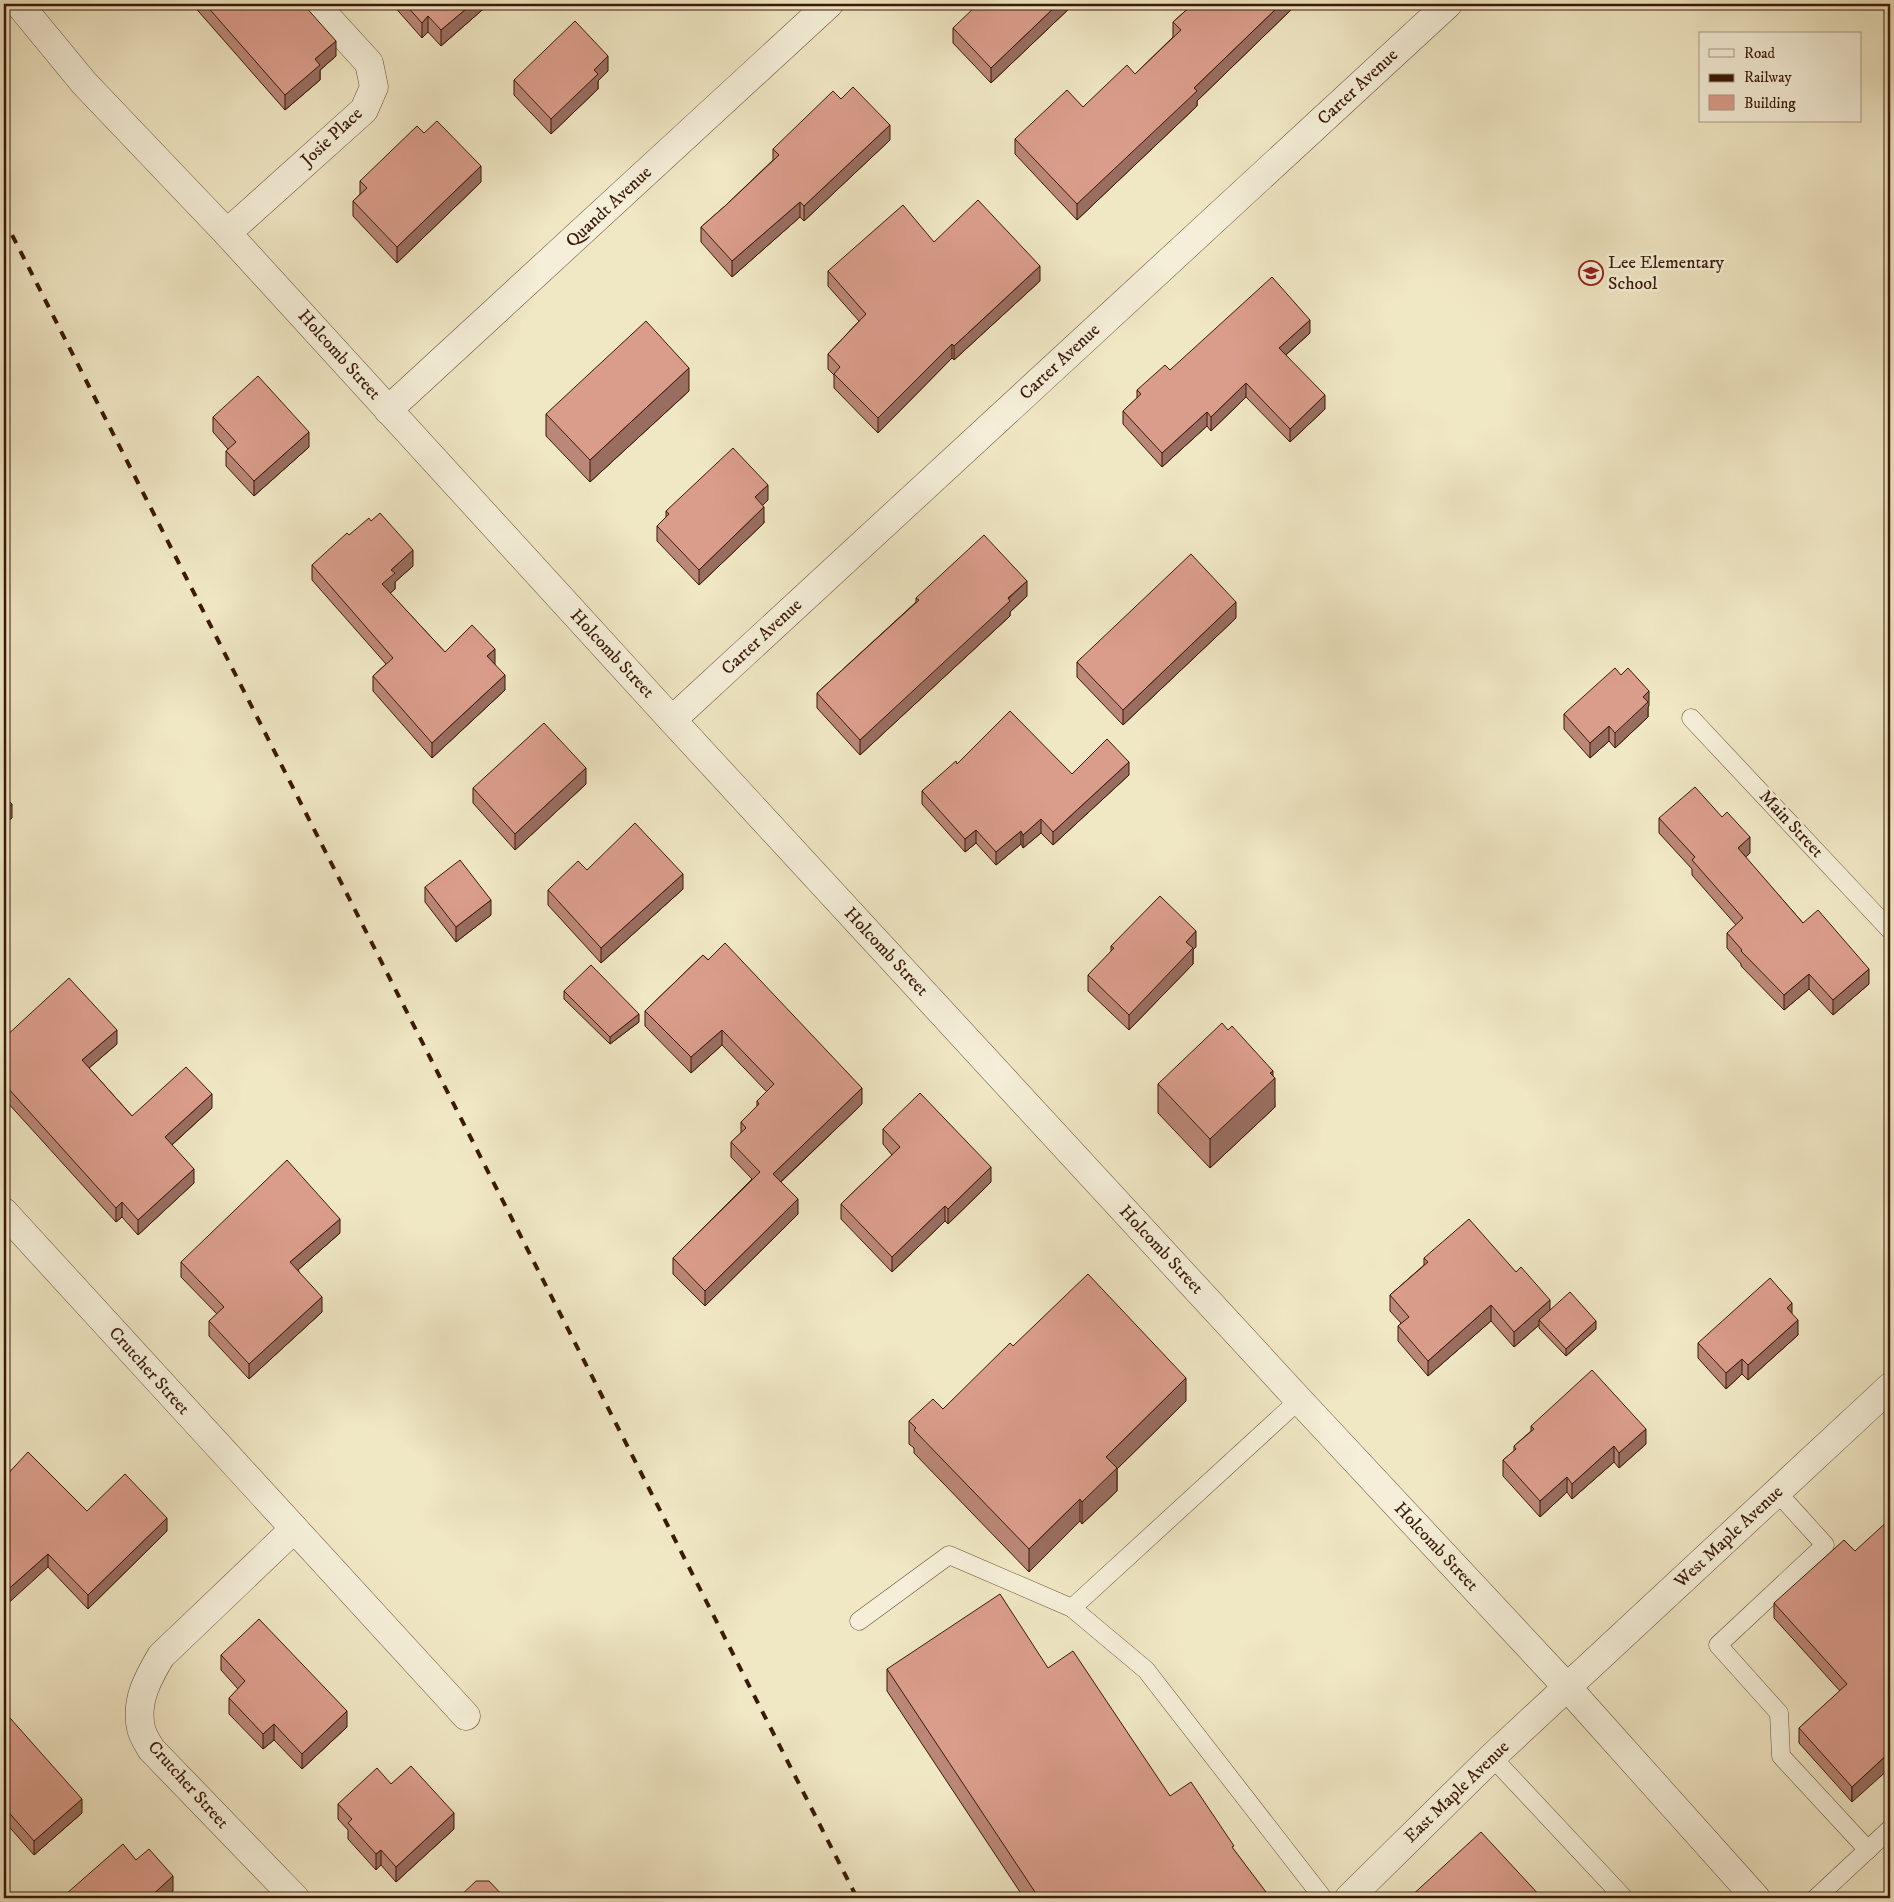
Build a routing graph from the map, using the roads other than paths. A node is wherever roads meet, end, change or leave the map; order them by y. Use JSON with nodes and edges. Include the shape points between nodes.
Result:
{"nodes":[{"id":1,"x":19,"y":4,"type":"edge"},
{"id":2,"x":315,"y":4,"type":"edge"},
{"id":3,"x":829,"y":4,"type":"edge"},
{"id":4,"x":1448,"y":4,"type":"edge"},
{"id":5,"x":227,"y":233,"type":"junction"},
{"id":6,"x":388,"y":410,"type":"junction"},
{"id":7,"x":1691,"y":718,"type":"dead end"},
{"id":8,"x":672,"y":720,"type":"junction"},
{"id":9,"x":1890,"y":930,"type":"edge"},
{"id":10,"x":4,"y":1212,"type":"edge"},
{"id":11,"x":1890,"y":1387,"type":"edge"},
{"id":12,"x":1299,"y":1400,"type":"junction"},
{"id":13,"x":1777,"y":1492,"type":"junction"},
{"id":14,"x":294,"y":1529,"type":"junction"},
{"id":15,"x":1072,"y":1608,"type":"junction"},
{"id":16,"x":859,"y":1621,"type":"dead end"},
{"id":17,"x":1567,"y":1688,"type":"junction"},
{"id":18,"x":466,"y":1716,"type":"dead end"},
{"id":19,"x":1492,"y":1757,"type":"junction"},
{"id":20,"x":1890,"y":1829,"type":"edge"},
{"id":21,"x":1868,"y":1850,"type":"junction"},
{"id":22,"x":294,"y":1898,"type":"edge"},
{"id":23,"x":1323,"y":1898,"type":"edge"},
{"id":24,"x":1349,"y":1898,"type":"edge"},
{"id":25,"x":1624,"y":1898,"type":"edge"},
{"id":26,"x":1756,"y":1898,"type":"edge"},
{"id":27,"x":1816,"y":1898,"type":"edge"}],
"edges":[{"from":1,"to":5,"type":"street","name":"Holcomb Street","via":[[84,83]]},
{"from":2,"to":5,"type":"street","name":"Josie Place","via":[[369,63],[374,86],[364,110]]},
{"from":3,"to":6,"type":"street","name":"Quandt Avenue"},
{"from":4,"to":8,"type":"street","name":"Carter Avenue"},
{"from":5,"to":6,"type":"street","name":"Holcomb Street"},
{"from":6,"to":8,"type":"street","name":"Holcomb Street"},
{"from":7,"to":9,"type":"lane","name":"Main Street"},
{"from":8,"to":12,"type":"street","name":"Holcomb Street"},
{"from":10,"to":14,"type":"street","name":"Crutcher Street"},
{"from":11,"to":13,"type":"street","name":"West Maple Avenue"},
{"from":12,"to":15,"type":"lane"},
{"from":12,"to":17,"type":"street","name":"Holcomb Street"},
{"from":13,"to":17,"type":"street","name":"West Maple Avenue"},
{"from":13,"to":21,"type":"lane","via":[[1825,1545],[1718,1645],[1779,1713],[1781,1756]]},
{"from":14,"to":18,"type":"street","name":"Crutcher Street"},
{"from":14,"to":22,"type":"street","name":"Crutcher Street","via":[[161,1656],[147,1679],[139,1703],[141,1728],[151,1750]]},
{"from":15,"to":16,"type":"lane","via":[[950,1555]]},
{"from":15,"to":23,"type":"lane","via":[[1146,1670]]},
{"from":17,"to":19,"type":"street","name":"East Maple Avenue"},
{"from":17,"to":26,"type":"street","name":"Holcomb Street"},
{"from":19,"to":24,"type":"street","name":"East Maple Avenue"},
{"from":19,"to":25,"type":"lane"},
{"from":20,"to":21,"type":"lane"},
{"from":21,"to":27,"type":"lane"}]}
